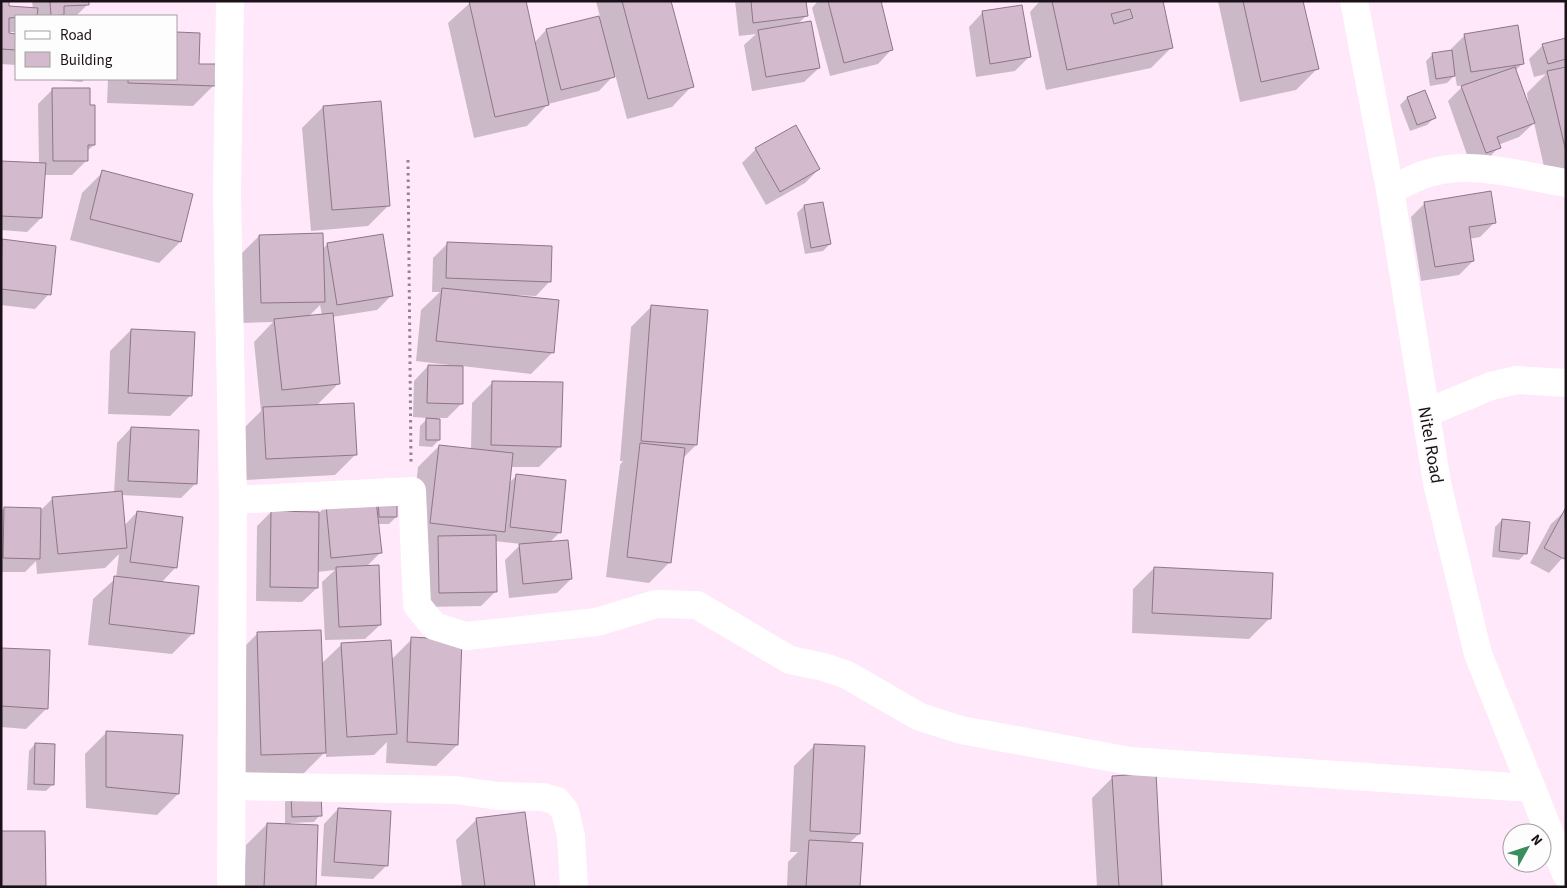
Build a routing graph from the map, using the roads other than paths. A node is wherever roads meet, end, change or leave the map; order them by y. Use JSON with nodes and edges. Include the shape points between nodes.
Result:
{"nodes":[{"id":1,"x":230,"y":1,"type":"edge"},
{"id":2,"x":1354,"y":1,"type":"edge"},
{"id":3,"x":1566,"y":183,"type":"edge"},
{"id":4,"x":1390,"y":190,"type":"junction"},
{"id":5,"x":1566,"y":383,"type":"edge"},
{"id":6,"x":1426,"y":413,"type":"junction"},
{"id":7,"x":233,"y":500,"type":"junction"},
{"id":8,"x":232,"y":786,"type":"junction"},
{"id":9,"x":1531,"y":788,"type":"junction"},
{"id":10,"x":1566,"y":874,"type":"edge"},
{"id":11,"x":231,"y":887,"type":"edge"},
{"id":12,"x":574,"y":887,"type":"edge"}],
"edges":[{"from":1,"to":7,"type":"street","via":[[226,194]]},
{"from":2,"to":4,"type":"street","name":"Nitel Road"},
{"from":3,"to":4,"type":"street","via":[[1491,170],[1456,168],[1431,172]]},
{"from":4,"to":6,"type":"street","name":"Nitel Road"},
{"from":5,"to":6,"type":"street","via":[[1517,380],[1491,386]]},
{"from":6,"to":9,"type":"street","name":"Nitel Road","via":[[1437,484],[1478,654]]},
{"from":7,"to":8,"type":"street"},
{"from":7,"to":9,"type":"street","via":[[412,491],[417,605],[434,626],[466,636],[597,622],[656,604],[697,605],[790,660],[846,675],[920,717],[961,730],[1130,761]]},
{"from":8,"to":11,"type":"street"},
{"from":8,"to":12,"type":"street","via":[[456,790],[557,801],[566,811],[571,836]]},
{"from":9,"to":10,"type":"street","name":"Nitel Road"}]}
